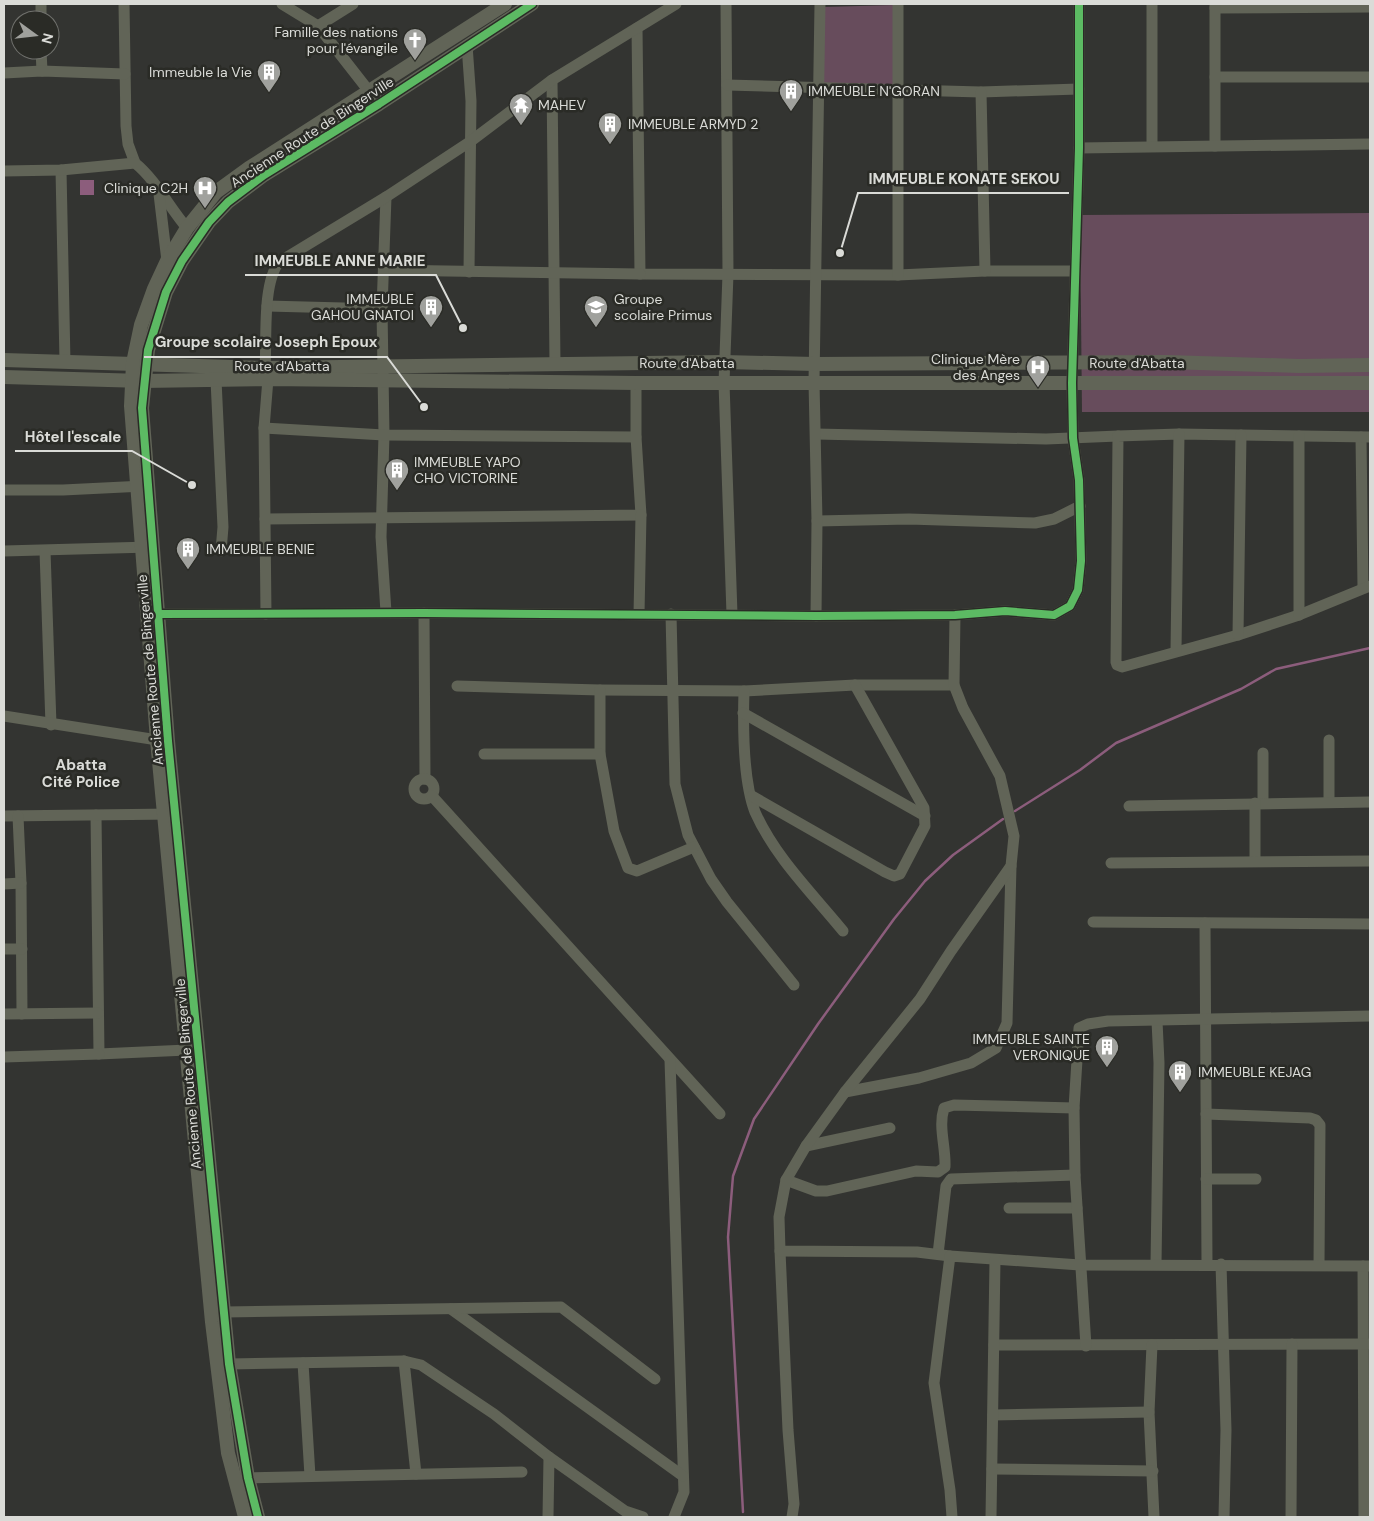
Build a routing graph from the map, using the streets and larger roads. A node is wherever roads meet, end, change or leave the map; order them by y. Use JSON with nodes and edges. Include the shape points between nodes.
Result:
{"nodes":[{"id":1,"x":124,"y":4,"type":"edge"},
{"id":2,"x":282,"y":4,"type":"edge"},
{"id":3,"x":353,"y":4,"type":"edge"},
{"id":4,"x":505,"y":4,"type":"edge"},
{"id":5,"x":532,"y":4,"type":"edge"},
{"id":6,"x":676,"y":4,"type":"edge"},
{"id":7,"x":726,"y":4,"type":"edge"},
{"id":8,"x":820,"y":4,"type":"edge"},
{"id":9,"x":898,"y":4,"type":"edge"},
{"id":10,"x":1079,"y":4,"type":"edge"},
{"id":11,"x":1152,"y":4,"type":"edge"},
{"id":12,"x":1215,"y":6,"type":"edge"},
{"id":13,"x":1370,"y":7,"type":"edge"},
{"id":14,"x":318,"y":26,"type":"junction"},
{"id":15,"x":637,"y":28,"type":"junction"},
{"id":16,"x":467,"y":45,"type":"junction"},
{"id":17,"x":42,"y":60,"type":"edge"},
{"id":18,"x":42,"y":71,"type":"junction"},
{"id":19,"x":4,"y":73,"type":"edge"},
{"id":20,"x":125,"y":74,"type":"junction"},
{"id":21,"x":1215,"y":77,"type":"junction"},
{"id":22,"x":1370,"y":77,"type":"edge"},
{"id":23,"x":552,"y":80,"type":"junction"},
{"id":24,"x":727,"y":85,"type":"junction"},
{"id":25,"x":817,"y":86,"type":"junction"},
{"id":26,"x":900,"y":89,"type":"junction"},
{"id":27,"x":1079,"y":89,"type":"junction"},
{"id":28,"x":370,"y":90,"type":"junction"},
{"id":29,"x":981,"y":92,"type":"junction"},
{"id":30,"x":379,"y":104,"type":"junction"},
{"id":31,"x":471,"y":141,"type":"junction"},
{"id":32,"x":1370,"y":144,"type":"edge"},
{"id":33,"x":1152,"y":146,"type":"junction"},
{"id":34,"x":1215,"y":146,"type":"junction"},
{"id":35,"x":1079,"y":148,"type":"junction"},
{"id":36,"x":135,"y":162,"type":"junction"},
{"id":37,"x":62,"y":170,"type":"junction"},
{"id":38,"x":4,"y":171,"type":"edge"},
{"id":39,"x":158,"y":192,"type":"junction"},
{"id":40,"x":386,"y":197,"type":"junction"},
{"id":41,"x":187,"y":228,"type":"junction"},
{"id":42,"x":167,"y":261,"type":"junction"},
{"id":43,"x":384,"y":270,"type":"junction"},
{"id":44,"x":985,"y":271,"type":"junction"},
{"id":45,"x":1075,"y":271,"type":"junction"},
{"id":46,"x":469,"y":272,"type":"junction"},
{"id":47,"x":640,"y":274,"type":"junction"},
{"id":48,"x":728,"y":274,"type":"junction"},
{"id":49,"x":555,"y":275,"type":"junction"},
{"id":50,"x":815,"y":275,"type":"junction"},
{"id":51,"x":898,"y":276,"type":"junction"},
{"id":52,"x":267,"y":306,"type":"junction"},
{"id":53,"x":382,"y":309,"type":"junction"},
{"id":54,"x":4,"y":360,"type":"edge"},
{"id":55,"x":65,"y":362,"type":"junction"},
{"id":56,"x":724,"y":362,"type":"junction"},
{"id":57,"x":1072,"y":362,"type":"junction"},
{"id":58,"x":139,"y":363,"type":"junction"},
{"id":59,"x":555,"y":364,"type":"junction"},
{"id":60,"x":814,"y":364,"type":"junction"},
{"id":61,"x":1370,"y":365,"type":"edge"},
{"id":62,"x":383,"y":373,"type":"junction"},
{"id":63,"x":266,"y":374,"type":"junction"},
{"id":64,"x":4,"y":377,"type":"edge"},
{"id":65,"x":137,"y":380,"type":"junction"},
{"id":66,"x":216,"y":380,"type":"junction"},
{"id":67,"x":814,"y":382,"type":"junction"},
{"id":68,"x":1072,"y":382,"type":"junction"},
{"id":69,"x":636,"y":383,"type":"junction"},
{"id":70,"x":724,"y":383,"type":"junction"},
{"id":71,"x":1370,"y":383,"type":"edge"},
{"id":72,"x":264,"y":428,"type":"junction"},
{"id":73,"x":816,"y":434,"type":"junction"},
{"id":74,"x":1179,"y":434,"type":"junction"},
{"id":75,"x":384,"y":435,"type":"junction"},
{"id":76,"x":1241,"y":435,"type":"junction"},
{"id":77,"x":1118,"y":436,"type":"junction"},
{"id":78,"x":1299,"y":436,"type":"junction"},
{"id":79,"x":636,"y":437,"type":"junction"},
{"id":80,"x":1365,"y":437,"type":"edge"},
{"id":81,"x":1073,"y":438,"type":"junction"},
{"id":82,"x":141,"y":486,"type":"junction"},
{"id":83,"x":4,"y":490,"type":"edge"},
{"id":84,"x":1365,"y":503,"type":"edge"},
{"id":85,"x":1080,"y":506,"type":"junction"},
{"id":86,"x":641,"y":515,"type":"junction"},
{"id":87,"x":381,"y":517,"type":"junction"},
{"id":88,"x":265,"y":519,"type":"junction"},
{"id":89,"x":818,"y":521,"type":"junction"},
{"id":90,"x":146,"y":548,"type":"junction"},
{"id":91,"x":4,"y":551,"type":"edge"},
{"id":92,"x":45,"y":551,"type":"junction"},
{"id":93,"x":221,"y":551,"type":"dead end"},
{"id":94,"x":1366,"y":587,"type":"edge"},
{"id":95,"x":386,"y":612,"type":"junction"},
{"id":96,"x":424,"y":612,"type":"junction"},
{"id":97,"x":158,"y":614,"type":"junction"},
{"id":98,"x":266,"y":614,"type":"junction"},
{"id":99,"x":640,"y":614,"type":"junction"},
{"id":100,"x":671,"y":614,"type":"junction"},
{"id":101,"x":732,"y":614,"type":"junction"},
{"id":102,"x":955,"y":615,"type":"junction"},
{"id":103,"x":1299,"y":615,"type":"junction"},
{"id":104,"x":816,"y":616,"type":"junction"},
{"id":105,"x":1238,"y":635,"type":"junction"},
{"id":106,"x":1176,"y":651,"type":"junction"},
{"id":107,"x":855,"y":685,"type":"junction"},
{"id":108,"x":954,"y":685,"type":"junction"},
{"id":109,"x":457,"y":686,"type":"dead end"},
{"id":110,"x":673,"y":689,"type":"junction"},
{"id":111,"x":600,"y":690,"type":"junction"},
{"id":112,"x":744,"y":690,"type":"junction"},
{"id":113,"x":743,"y":713,"type":"junction"},
{"id":114,"x":4,"y":716,"type":"edge"},
{"id":115,"x":50,"y":725,"type":"junction"},
{"id":116,"x":162,"y":740,"type":"junction"},
{"id":117,"x":1329,"y":740,"type":"dead end"},
{"id":118,"x":1263,"y":753,"type":"dead end"},
{"id":119,"x":484,"y":754,"type":"dead end"},
{"id":120,"x":600,"y":754,"type":"junction"},
{"id":121,"x":425,"y":778,"type":"junction"},
{"id":122,"x":432,"y":796,"type":"junction"},
{"id":123,"x":752,"y":796,"type":"junction"},
{"id":124,"x":1329,"y":802,"type":"junction"},
{"id":125,"x":1370,"y":802,"type":"edge"},
{"id":126,"x":1259,"y":803,"type":"junction"},
{"id":127,"x":1130,"y":806,"type":"dead end"},
{"id":128,"x":171,"y":814,"type":"junction"},
{"id":129,"x":96,"y":815,"type":"junction"},
{"id":130,"x":4,"y":816,"type":"edge"},
{"id":131,"x":18,"y":816,"type":"junction"},
{"id":132,"x":925,"y":816,"type":"junction"},
{"id":133,"x":694,"y":847,"type":"junction"},
{"id":134,"x":1255,"y":861,"type":"junction"},
{"id":135,"x":1370,"y":861,"type":"edge"},
{"id":136,"x":1111,"y":863,"type":"dead end"},
{"id":137,"x":1011,"y":866,"type":"junction"},
{"id":138,"x":21,"y":883,"type":"junction"},
{"id":139,"x":4,"y":884,"type":"edge"},
{"id":140,"x":1093,"y":922,"type":"dead end"},
{"id":141,"x":1205,"y":923,"type":"junction"},
{"id":142,"x":1370,"y":924,"type":"edge"},
{"id":143,"x":844,"y":931,"type":"dead end"},
{"id":144,"x":4,"y":949,"type":"edge"},
{"id":145,"x":22,"y":949,"type":"junction"},
{"id":146,"x":794,"y":985,"type":"dead end"},
{"id":147,"x":98,"y":1012,"type":"junction"},
{"id":148,"x":4,"y":1014,"type":"edge"},
{"id":149,"x":22,"y":1014,"type":"junction"},
{"id":150,"x":1370,"y":1016,"type":"edge"},
{"id":151,"x":1206,"y":1018,"type":"junction"},
{"id":152,"x":1157,"y":1020,"type":"junction"},
{"id":153,"x":188,"y":1050,"type":"junction"},
{"id":154,"x":99,"y":1054,"type":"junction"},
{"id":155,"x":4,"y":1057,"type":"edge"},
{"id":156,"x":670,"y":1060,"type":"junction"},
{"id":157,"x":845,"y":1092,"type":"junction"},
{"id":158,"x":1074,"y":1108,"type":"junction"},
{"id":159,"x":720,"y":1114,"type":"dead end"},
{"id":160,"x":1206,"y":1114,"type":"junction"},
{"id":161,"x":890,"y":1128,"type":"dead end"},
{"id":162,"x":806,"y":1146,"type":"junction"},
{"id":163,"x":1074,"y":1175,"type":"junction"},
{"id":164,"x":1256,"y":1178,"type":"dead end"},
{"id":165,"x":1206,"y":1179,"type":"junction"},
{"id":166,"x":786,"y":1180,"type":"junction"},
{"id":167,"x":1009,"y":1208,"type":"dead end"},
{"id":168,"x":1076,"y":1208,"type":"junction"},
{"id":169,"x":780,"y":1252,"type":"junction"},
{"id":170,"x":938,"y":1254,"type":"junction"},
{"id":171,"x":950,"y":1256,"type":"junction"},
{"id":172,"x":995,"y":1260,"type":"junction"},
{"id":173,"x":1156,"y":1264,"type":"junction"},
{"id":174,"x":1207,"y":1264,"type":"junction"},
{"id":175,"x":1221,"y":1264,"type":"junction"},
{"id":176,"x":1080,"y":1265,"type":"junction"},
{"id":177,"x":1319,"y":1265,"type":"junction"},
{"id":178,"x":1367,"y":1266,"type":"edge"},
{"id":179,"x":451,"y":1309,"type":"junction"},
{"id":180,"x":225,"y":1312,"type":"junction"},
{"id":181,"x":1224,"y":1343,"type":"junction"},
{"id":182,"x":1292,"y":1344,"type":"junction"},
{"id":183,"x":1367,"y":1344,"type":"edge"},
{"id":184,"x":994,"y":1345,"type":"junction"},
{"id":185,"x":1152,"y":1345,"type":"junction"},
{"id":186,"x":1086,"y":1346,"type":"junction"},
{"id":187,"x":404,"y":1361,"type":"junction"},
{"id":188,"x":303,"y":1363,"type":"junction"},
{"id":189,"x":229,"y":1364,"type":"junction"},
{"id":190,"x":655,"y":1380,"type":"dead end"},
{"id":191,"x":1149,"y":1412,"type":"junction"},
{"id":192,"x":993,"y":1415,"type":"junction"},
{"id":193,"x":549,"y":1457,"type":"junction"},
{"id":194,"x":992,"y":1469,"type":"junction"},
{"id":195,"x":1153,"y":1471,"type":"junction"},
{"id":196,"x":522,"y":1472,"type":"dead end"},
{"id":197,"x":416,"y":1474,"type":"junction"},
{"id":198,"x":310,"y":1476,"type":"junction"},
{"id":199,"x":683,"y":1476,"type":"junction"},
{"id":200,"x":248,"y":1478,"type":"junction"},
{"id":201,"x":245,"y":1517,"type":"edge"},
{"id":202,"x":258,"y":1517,"type":"edge"},
{"id":203,"x":548,"y":1517,"type":"edge"},
{"id":204,"x":643,"y":1517,"type":"edge"},
{"id":205,"x":674,"y":1517,"type":"edge"},
{"id":206,"x":792,"y":1517,"type":"edge"},
{"id":207,"x":952,"y":1517,"type":"edge"},
{"id":208,"x":991,"y":1517,"type":"edge"},
{"id":209,"x":1154,"y":1517,"type":"edge"},
{"id":210,"x":1224,"y":1517,"type":"edge"},
{"id":211,"x":1291,"y":1517,"type":"edge"},
{"id":212,"x":1364,"y":1517,"type":"edge"}],
"edges":[{"from":1,"to":20,"type":"street"},
{"from":2,"to":14,"type":"street"},
{"from":3,"to":14,"type":"street"},
{"from":4,"to":28,"type":"street","name":"Ancienne Route de Bingerville"},
{"from":5,"to":16,"type":"street","name":"Ancienne Route de Bingerville"},
{"from":6,"to":15,"type":"street"},
{"from":7,"to":24,"type":"street"},
{"from":8,"to":25,"type":"street"},
{"from":9,"to":26,"type":"street"},
{"from":10,"to":27,"type":"street"},
{"from":11,"to":33,"type":"street"},
{"from":12,"to":13,"type":"street"},
{"from":12,"to":21,"type":"street"},
{"from":14,"to":28,"type":"street"},
{"from":15,"to":23,"type":"street"},
{"from":15,"to":47,"type":"street"},
{"from":16,"to":30,"type":"street","name":"Ancienne Route de Bingerville"},
{"from":16,"to":31,"type":"street","via":[[472,101]]},
{"from":17,"to":18,"type":"street"},
{"from":18,"to":19,"type":"street"},
{"from":18,"to":20,"type":"street"},
{"from":20,"to":36,"type":"street","via":[[128,144]]},
{"from":21,"to":22,"type":"street"},
{"from":21,"to":34,"type":"street"},
{"from":23,"to":31,"type":"street"},
{"from":23,"to":49,"type":"street"},
{"from":24,"to":25,"type":"street"},
{"from":24,"to":48,"type":"street"},
{"from":25,"to":26,"type":"street"},
{"from":25,"to":50,"type":"street"},
{"from":26,"to":29,"type":"street"},
{"from":26,"to":51,"type":"street"},
{"from":27,"to":29,"type":"street"},
{"from":27,"to":35,"type":"street"},
{"from":28,"to":30,"type":"street"},
{"from":28,"to":41,"type":"street","name":"Ancienne Route de Bingerville","via":[[216,192]]},
{"from":29,"to":44,"type":"street"},
{"from":30,"to":58,"type":"street","name":"Ancienne Route de Bingerville","via":[[264,175],[228,202],[209,222],[182,261],[166,292]]},
{"from":31,"to":40,"type":"street"},
{"from":31,"to":46,"type":"street"},
{"from":32,"to":34,"type":"street"},
{"from":33,"to":34,"type":"street"},
{"from":33,"to":35,"type":"street"},
{"from":35,"to":45,"type":"street"},
{"from":36,"to":37,"type":"street"},
{"from":36,"to":39,"type":"street","via":[[148,173]]},
{"from":37,"to":38,"type":"street"},
{"from":37,"to":55,"type":"street"},
{"from":39,"to":41,"type":"street"},
{"from":39,"to":42,"type":"street"},
{"from":40,"to":43,"type":"street"},
{"from":40,"to":52,"type":"street","via":[[279,262],[273,273]]},
{"from":41,"to":42,"type":"street","name":"Ancienne Route de Bingerville"},
{"from":42,"to":58,"type":"street","name":"Ancienne Route de Bingerville","via":[[141,326]]},
{"from":43,"to":46,"type":"street"},
{"from":43,"to":53,"type":"street"},
{"from":44,"to":45,"type":"street"},
{"from":44,"to":51,"type":"street"},
{"from":45,"to":57,"type":"street"},
{"from":46,"to":49,"type":"street"},
{"from":47,"to":48,"type":"street"},
{"from":47,"to":49,"type":"street"},
{"from":48,"to":50,"type":"street"},
{"from":48,"to":56,"type":"street"},
{"from":49,"to":59,"type":"street"},
{"from":50,"to":51,"type":"street"},
{"from":50,"to":60,"type":"street"},
{"from":52,"to":53,"type":"street"},
{"from":52,"to":63,"type":"street"},
{"from":53,"to":62,"type":"street"},
{"from":54,"to":55,"type":"street","name":"Route d'Abatta"},
{"from":55,"to":58,"type":"street","name":"Route d'Abatta"},
{"from":56,"to":59,"type":"street","name":"Route d'Abatta"},
{"from":56,"to":60,"type":"street","name":"Route d'Abatta"},
{"from":56,"to":70,"type":"street"},
{"from":57,"to":60,"type":"street","name":"Route d'Abatta"},
{"from":57,"to":61,"type":"street","name":"Route d'Abatta"},
{"from":57,"to":68,"type":"street"},
{"from":58,"to":63,"type":"street","name":"Route d'Abatta"},
{"from":58,"to":65,"type":"street","name":"Ancienne Route de Bingerville"},
{"from":59,"to":62,"type":"street","name":"Route d'Abatta"},
{"from":60,"to":67,"type":"street"},
{"from":62,"to":63,"type":"street","name":"Route d'Abatta"},
{"from":62,"to":69,"type":"street","name":"Route d'Abatta"},
{"from":62,"to":75,"type":"street"},
{"from":63,"to":66,"type":"street","name":"Route d'Abatta"},
{"from":63,"to":72,"type":"street"},
{"from":64,"to":65,"type":"street","name":"Route d'Abatta"},
{"from":65,"to":66,"type":"street","name":"Route d'Abatta"},
{"from":65,"to":82,"type":"street","name":"Ancienne Route de Bingerville","via":[[142,408]]},
{"from":66,"to":93,"type":"street","via":[[223,527]]},
{"from":67,"to":68,"type":"street","name":"Route d'Abatta"},
{"from":67,"to":70,"type":"street","name":"Route d'Abatta"},
{"from":67,"to":73,"type":"street"},
{"from":68,"to":71,"type":"street","name":"Route d'Abatta"},
{"from":68,"to":81,"type":"street"},
{"from":69,"to":70,"type":"street","name":"Route d'Abatta"},
{"from":69,"to":79,"type":"street"},
{"from":70,"to":101,"type":"street"},
{"from":72,"to":75,"type":"street"},
{"from":72,"to":88,"type":"street"},
{"from":73,"to":81,"type":"street"},
{"from":73,"to":89,"type":"street"},
{"from":74,"to":76,"type":"street"},
{"from":74,"to":77,"type":"street"},
{"from":74,"to":106,"type":"street"},
{"from":75,"to":79,"type":"street"},
{"from":75,"to":87,"type":"street"},
{"from":76,"to":78,"type":"street"},
{"from":76,"to":105,"type":"street"},
{"from":77,"to":81,"type":"street"},
{"from":77,"to":106,"type":"street","via":[[1116,662],[1122,667]]},
{"from":78,"to":80,"type":"street"},
{"from":78,"to":103,"type":"street"},
{"from":79,"to":86,"type":"street"},
{"from":80,"to":84,"type":"street"},
{"from":81,"to":85,"type":"street"},
{"from":82,"to":83,"type":"street"},
{"from":82,"to":90,"type":"street","name":"Ancienne Route de Bingerville"},
{"from":84,"to":94,"type":"street"},
{"from":85,"to":89,"type":"street","via":[[1054,519],[1035,522]]},
{"from":85,"to":102,"type":"street","via":[[1080,570],[1078,590],[1070,606],[1054,615],[1005,611]]},
{"from":86,"to":87,"type":"street"},
{"from":86,"to":99,"type":"street"},
{"from":87,"to":88,"type":"street"},
{"from":87,"to":95,"type":"street"},
{"from":88,"to":98,"type":"street"},
{"from":89,"to":104,"type":"street"},
{"from":90,"to":92,"type":"street"},
{"from":90,"to":97,"type":"street","name":"Ancienne Route de Bingerville"},
{"from":90,"to":116,"type":"street","name":"Ancienne Route de Bingerville"},
{"from":91,"to":92,"type":"street"},
{"from":92,"to":115,"type":"street"},
{"from":94,"to":103,"type":"street"},
{"from":95,"to":96,"type":"street"},
{"from":95,"to":98,"type":"street"},
{"from":96,"to":99,"type":"street"},
{"from":96,"to":121,"type":"street"},
{"from":97,"to":98,"type":"street"},
{"from":97,"to":116,"type":"street","name":"Ancienne Route de Bingerville"},
{"from":99,"to":100,"type":"street"},
{"from":100,"to":101,"type":"street"},
{"from":100,"to":110,"type":"street"},
{"from":101,"to":104,"type":"street"},
{"from":102,"to":104,"type":"street"},
{"from":102,"to":108,"type":"street"},
{"from":103,"to":105,"type":"street"},
{"from":105,"to":106,"type":"street"},
{"from":107,"to":108,"type":"street"},
{"from":107,"to":112,"type":"street"},
{"from":107,"to":132,"type":"street","via":[[921,800]]},
{"from":108,"to":137,"type":"street","via":[[1000,776],[1014,836]]},
{"from":109,"to":111,"type":"street"},
{"from":110,"to":111,"type":"street"},
{"from":110,"to":112,"type":"street"},
{"from":110,"to":133,"type":"street","via":[[675,784]]},
{"from":111,"to":120,"type":"street"},
{"from":112,"to":113,"type":"street"},
{"from":113,"to":123,"type":"street","via":[[745,764]]},
{"from":113,"to":132,"type":"street"},
{"from":114,"to":115,"type":"street"},
{"from":115,"to":116,"type":"street"},
{"from":116,"to":128,"type":"street","name":"Ancienne Route de Bingerville"},
{"from":117,"to":124,"type":"street"},
{"from":118,"to":126,"type":"street"},
{"from":119,"to":120,"type":"street"},
{"from":120,"to":133,"type":"street","via":[[614,832],[628,868],[637,871]]},
{"from":121,"to":122,"type":"street","via":[[434,786]]},
{"from":121,"to":122,"type":"street","via":[[416,783],[415,792],[422,799]]},
{"from":122,"to":156,"type":"street"},
{"from":123,"to":132,"type":"street","via":[[894,876],[900,874],[925,826]]},
{"from":123,"to":143,"type":"street","via":[[755,810],[779,855]]},
{"from":124,"to":125,"type":"street"},
{"from":124,"to":126,"type":"street"},
{"from":126,"to":127,"type":"street"},
{"from":126,"to":134,"type":"street"},
{"from":128,"to":129,"type":"street"},
{"from":128,"to":153,"type":"street","name":"Ancienne Route de Bingerville"},
{"from":128,"to":180,"type":"street","name":"Ancienne Route de Bingerville"},
{"from":129,"to":131,"type":"street"},
{"from":129,"to":147,"type":"street"},
{"from":130,"to":131,"type":"street"},
{"from":131,"to":138,"type":"street"},
{"from":133,"to":146,"type":"street","via":[[711,879]]},
{"from":134,"to":135,"type":"street"},
{"from":134,"to":136,"type":"street"},
{"from":137,"to":157,"type":"street","via":[[920,999]]},
{"from":137,"to":157,"type":"street","via":[[1007,1023],[996,1048],[971,1063],[918,1078]]},
{"from":138,"to":139,"type":"street"},
{"from":138,"to":145,"type":"street"},
{"from":140,"to":141,"type":"street"},
{"from":141,"to":142,"type":"street"},
{"from":141,"to":151,"type":"street"},
{"from":144,"to":145,"type":"street"},
{"from":145,"to":149,"type":"street"},
{"from":147,"to":149,"type":"street"},
{"from":147,"to":154,"type":"street"},
{"from":148,"to":149,"type":"street"},
{"from":150,"to":151,"type":"street"},
{"from":151,"to":152,"type":"street"},
{"from":151,"to":160,"type":"street"},
{"from":152,"to":158,"type":"street","via":[[1108,1021],[1079,1028]]},
{"from":152,"to":173,"type":"street"},
{"from":153,"to":154,"type":"street"},
{"from":153,"to":201,"type":"street","name":"Ancienne Route de Bingerville","via":[[222,1412],[228,1453]]},
{"from":154,"to":155,"type":"street"},
{"from":156,"to":159,"type":"street"},
{"from":156,"to":199,"type":"street"},
{"from":157,"to":162,"type":"street"},
{"from":158,"to":163,"type":"street"},
{"from":158,"to":166,"type":"street","via":[[954,1105],[944,1108],[941,1117],[945,1154],[944,1167],[938,1172],[916,1171],[827,1191],[816,1191]]},
{"from":160,"to":165,"type":"street"},
{"from":160,"to":177,"type":"street","via":[[1310,1118],[1320,1125]]},
{"from":161,"to":162,"type":"street"},
{"from":162,"to":166,"type":"street"},
{"from":163,"to":168,"type":"street"},
{"from":163,"to":170,"type":"street","via":[[951,1179],[946,1186]]},
{"from":164,"to":165,"type":"street"},
{"from":165,"to":174,"type":"street"},
{"from":166,"to":169,"type":"street","via":[[779,1217]]},
{"from":167,"to":168,"type":"street"},
{"from":168,"to":176,"type":"street"},
{"from":169,"to":170,"type":"street"},
{"from":169,"to":206,"type":"street","via":[[794,1504]]},
{"from":170,"to":171,"type":"street"},
{"from":171,"to":172,"type":"street"},
{"from":171,"to":207,"type":"street","via":[[934,1383]]},
{"from":172,"to":176,"type":"street"},
{"from":172,"to":184,"type":"street"},
{"from":173,"to":174,"type":"street"},
{"from":173,"to":176,"type":"street"},
{"from":174,"to":175,"type":"street"},
{"from":175,"to":177,"type":"street"},
{"from":175,"to":181,"type":"street"},
{"from":176,"to":186,"type":"street"},
{"from":177,"to":178,"type":"street"},
{"from":178,"to":183,"type":"street"},
{"from":179,"to":180,"type":"street"},
{"from":179,"to":190,"type":"street","via":[[561,1308]]},
{"from":179,"to":199,"type":"street"},
{"from":180,"to":189,"type":"street","name":"Ancienne Route de Bingerville"},
{"from":181,"to":182,"type":"street"},
{"from":181,"to":185,"type":"street"},
{"from":181,"to":210,"type":"street"},
{"from":182,"to":183,"type":"street"},
{"from":182,"to":211,"type":"street"},
{"from":183,"to":212,"type":"street"},
{"from":184,"to":186,"type":"street"},
{"from":184,"to":192,"type":"street"},
{"from":185,"to":186,"type":"street"},
{"from":185,"to":191,"type":"street"},
{"from":187,"to":188,"type":"street"},
{"from":187,"to":193,"type":"street","via":[[420,1365],[486,1408]]},
{"from":187,"to":197,"type":"street"},
{"from":188,"to":189,"type":"street"},
{"from":188,"to":198,"type":"street"},
{"from":189,"to":200,"type":"street","name":"Ancienne Route de Bingerville"},
{"from":191,"to":192,"type":"street"},
{"from":191,"to":195,"type":"street"},
{"from":192,"to":194,"type":"street"},
{"from":193,"to":203,"type":"street"},
{"from":193,"to":204,"type":"street","via":[[625,1512]]},
{"from":194,"to":195,"type":"street"},
{"from":194,"to":208,"type":"street"},
{"from":195,"to":209,"type":"street"},
{"from":196,"to":197,"type":"street"},
{"from":197,"to":198,"type":"street"},
{"from":198,"to":200,"type":"street"},
{"from":199,"to":205,"type":"street","via":[[684,1492]]},
{"from":200,"to":202,"type":"street","name":"Ancienne Route de Bingerville"}]}
